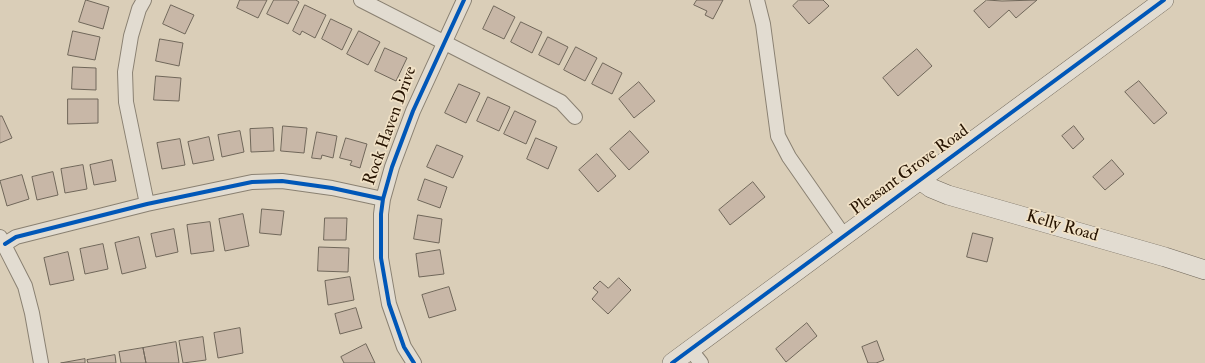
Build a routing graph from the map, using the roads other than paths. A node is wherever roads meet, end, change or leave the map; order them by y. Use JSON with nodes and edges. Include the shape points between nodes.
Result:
{"nodes":[{"id":1,"x":144,"y":0,"type":"edge"},
{"id":2,"x":361,"y":0,"type":"edge"},
{"id":3,"x":464,"y":0,"type":"edge"},
{"id":4,"x":758,"y":0,"type":"edge"},
{"id":5,"x":1164,"y":0,"type":"edge"},
{"id":6,"x":445,"y":42,"type":"junction"},
{"id":7,"x":575,"y":117,"type":"dead end"},
{"id":8,"x":920,"y":180,"type":"junction"},
{"id":9,"x":383,"y":199,"type":"junction"},
{"id":10,"x":147,"y":204,"type":"junction"},
{"id":11,"x":844,"y":236,"type":"junction"},
{"id":12,"x":2,"y":240,"type":"edge"},
{"id":13,"x":1205,"y":270,"type":"edge"},
{"id":14,"x":696,"y":356,"type":"edge"},
{"id":15,"x":41,"y":363,"type":"edge"},
{"id":16,"x":414,"y":363,"type":"edge"},
{"id":17,"x":672,"y":363,"type":"edge"}],
"edges":[{"from":1,"to":10,"type":"street","via":[[131,36],[125,72],[126,102]]},
{"from":2,"to":6,"type":"street"},
{"from":3,"to":6,"type":"street","name":"Rock Haven Drive"},
{"from":4,"to":11,"type":"street","via":[[778,136],[789,157]]},
{"from":5,"to":8,"type":"street","name":"Pleasant Grove Road"},
{"from":6,"to":7,"type":"street","via":[[561,102]]},
{"from":6,"to":9,"type":"street","name":"Rock Haven Drive","via":[[413,111]]},
{"from":8,"to":11,"type":"street","name":"Pleasant Grove Road"},
{"from":8,"to":13,"type":"street","name":"Kelly Road","via":[[948,195]]},
{"from":9,"to":10,"type":"street","via":[[282,181],[252,182]]},
{"from":9,"to":16,"type":"street","name":"Rock Haven Drive","via":[[381,258],[389,304],[404,347]]},
{"from":10,"to":12,"type":"street"},
{"from":11,"to":14,"type":"street","name":"Pleasant Grove Road"},
{"from":12,"to":15,"type":"street","via":[[25,286]]},
{"from":14,"to":17,"type":"street","name":"Pleasant Grove Road"}]}
